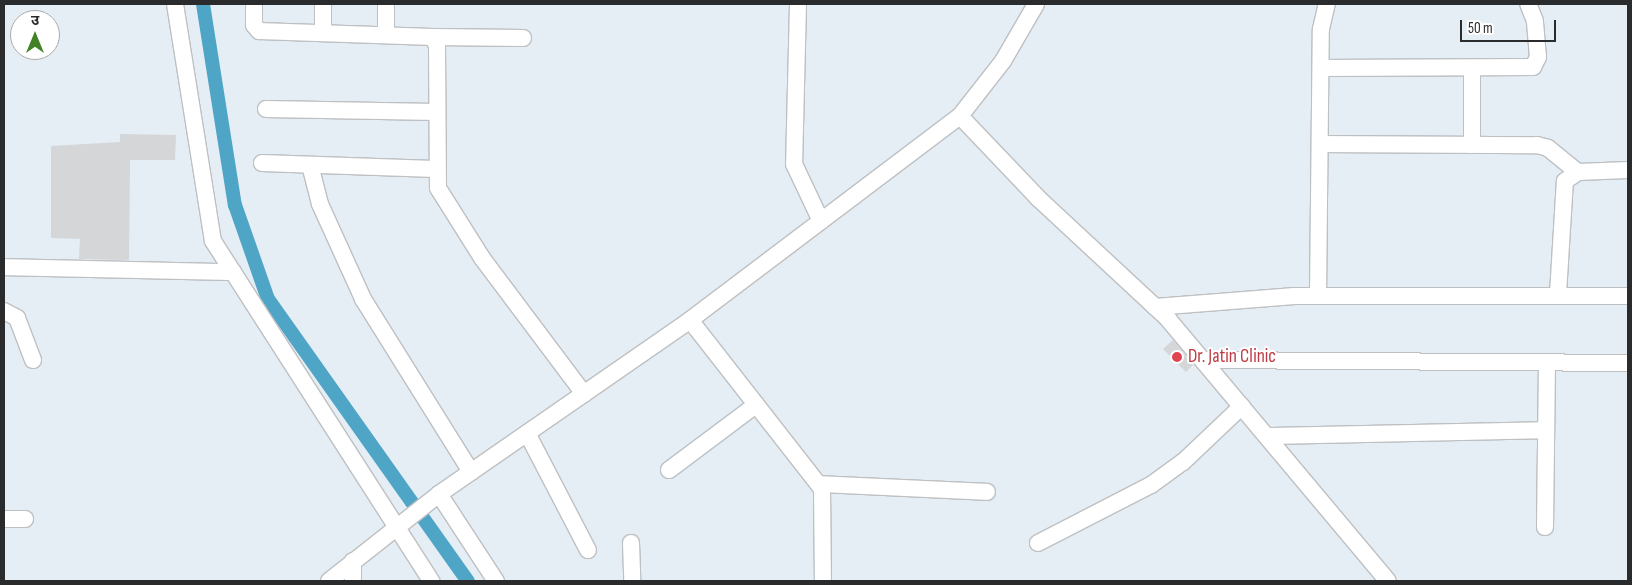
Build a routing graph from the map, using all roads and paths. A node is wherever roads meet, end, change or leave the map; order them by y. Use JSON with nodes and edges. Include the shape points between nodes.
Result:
{"nodes":[{"id":1,"x":175,"y":4,"type":"edge"},
{"id":2,"x":254,"y":4,"type":"edge"},
{"id":3,"x":323,"y":4,"type":"edge"},
{"id":4,"x":386,"y":4,"type":"edge"},
{"id":5,"x":798,"y":4,"type":"edge"},
{"id":6,"x":1036,"y":4,"type":"edge"},
{"id":7,"x":1327,"y":4,"type":"edge"},
{"id":8,"x":1532,"y":6,"type":"edge"},
{"id":9,"x":323,"y":33,"type":"junction"},
{"id":10,"x":386,"y":34,"type":"junction"},
{"id":11,"x":432,"y":37,"type":"junction"},
{"id":12,"x":524,"y":38,"type":"dead end"},
{"id":13,"x":1320,"y":68,"type":"junction"},
{"id":14,"x":1472,"y":68,"type":"junction"},
{"id":15,"x":266,"y":109,"type":"dead end"},
{"id":16,"x":437,"y":112,"type":"junction"},
{"id":17,"x":960,"y":116,"type":"junction"},
{"id":18,"x":1320,"y":144,"type":"junction"},
{"id":19,"x":1472,"y":145,"type":"junction"},
{"id":20,"x":262,"y":163,"type":"dead end"},
{"id":21,"x":310,"y":165,"type":"junction"},
{"id":22,"x":435,"y":169,"type":"junction"},
{"id":23,"x":1628,"y":170,"type":"edge"},
{"id":24,"x":1578,"y":172,"type":"junction"},
{"id":25,"x":821,"y":221,"type":"junction"},
{"id":26,"x":4,"y":267,"type":"edge"},
{"id":27,"x":233,"y":272,"type":"junction"},
{"id":28,"x":1558,"y":294,"type":"junction"},
{"id":29,"x":1318,"y":296,"type":"junction"},
{"id":30,"x":1628,"y":296,"type":"edge"},
{"id":31,"x":1155,"y":307,"type":"junction"},
{"id":32,"x":4,"y":311,"type":"edge"},
{"id":33,"x":690,"y":320,"type":"junction"},
{"id":34,"x":33,"y":360,"type":"dead end"},
{"id":35,"x":1205,"y":360,"type":"junction"},
{"id":36,"x":1547,"y":362,"type":"junction"},
{"id":37,"x":1628,"y":363,"type":"edge"},
{"id":38,"x":584,"y":394,"type":"junction"},
{"id":39,"x":756,"y":404,"type":"junction"},
{"id":40,"x":1242,"y":406,"type":"junction"},
{"id":41,"x":1546,"y":430,"type":"junction"},
{"id":42,"x":527,"y":433,"type":"junction"},
{"id":43,"x":1267,"y":436,"type":"junction"},
{"id":44,"x":669,"y":470,"type":"dead end"},
{"id":45,"x":471,"y":472,"type":"junction"},
{"id":46,"x":819,"y":484,"type":"junction"},
{"id":47,"x":987,"y":492,"type":"dead end"},
{"id":48,"x":436,"y":497,"type":"junction"},
{"id":49,"x":4,"y":519,"type":"edge"},
{"id":50,"x":25,"y":519,"type":"dead end"},
{"id":51,"x":398,"y":525,"type":"junction"},
{"id":52,"x":1544,"y":528,"type":"dead end"},
{"id":53,"x":631,"y":543,"type":"dead end"},
{"id":54,"x":1038,"y":543,"type":"dead end"},
{"id":55,"x":588,"y":550,"type":"dead end"},
{"id":56,"x":353,"y":562,"type":"junction"},
{"id":57,"x":329,"y":581,"type":"edge"},
{"id":58,"x":353,"y":581,"type":"edge"},
{"id":59,"x":431,"y":581,"type":"edge"},
{"id":60,"x":496,"y":581,"type":"edge"},
{"id":61,"x":632,"y":581,"type":"edge"},
{"id":62,"x":823,"y":581,"type":"edge"},
{"id":63,"x":1388,"y":581,"type":"edge"}],
"edges":[{"from":1,"to":27,"type":"street","via":[[209,225],[213,241]]},
{"from":2,"to":9,"type":"street","via":[[254,24],[259,31]]},
{"from":3,"to":9,"type":"street"},
{"from":4,"to":10,"type":"street"},
{"from":5,"to":25,"type":"street","via":[[794,164]]},
{"from":6,"to":17,"type":"street","via":[[1003,61]]},
{"from":7,"to":13,"type":"street","via":[[1322,13]]},
{"from":8,"to":14,"type":"street","via":[[1536,65]]},
{"from":9,"to":10,"type":"street"},
{"from":10,"to":11,"type":"street"},
{"from":11,"to":12,"type":"street"},
{"from":11,"to":16,"type":"street","via":[[437,46]]},
{"from":13,"to":14,"type":"street"},
{"from":13,"to":18,"type":"street"},
{"from":14,"to":19,"type":"street"},
{"from":15,"to":16,"type":"street"},
{"from":16,"to":22,"type":"street"},
{"from":17,"to":25,"type":"street"},
{"from":17,"to":31,"type":"street","via":[[1038,198]]},
{"from":18,"to":19,"type":"street"},
{"from":18,"to":29,"type":"street"},
{"from":19,"to":24,"type":"street","via":[[1544,146]]},
{"from":20,"to":21,"type":"street"},
{"from":21,"to":22,"type":"street"},
{"from":21,"to":45,"type":"street","via":[[320,204],[363,299]]},
{"from":22,"to":38,"type":"street","via":[[438,188],[452,212]]},
{"from":23,"to":24,"type":"street"},
{"from":24,"to":28,"type":"street","via":[[1563,188]]},
{"from":25,"to":33,"type":"street"},
{"from":26,"to":27,"type":"street"},
{"from":27,"to":51,"type":"street"},
{"from":28,"to":29,"type":"street"},
{"from":28,"to":30,"type":"street"},
{"from":29,"to":31,"type":"street"},
{"from":31,"to":35,"type":"street"},
{"from":32,"to":34,"type":"street","via":[[17,318]]},
{"from":33,"to":38,"type":"street"},
{"from":33,"to":39,"type":"street"},
{"from":35,"to":36,"type":"street"},
{"from":35,"to":40,"type":"street"},
{"from":36,"to":37,"type":"street"},
{"from":36,"to":41,"type":"street"},
{"from":38,"to":42,"type":"street"},
{"from":39,"to":44,"type":"street"},
{"from":39,"to":46,"type":"street"},
{"from":40,"to":43,"type":"street"},
{"from":40,"to":54,"type":"street","via":[[1166,474]]},
{"from":41,"to":43,"type":"street"},
{"from":41,"to":52,"type":"street"},
{"from":42,"to":45,"type":"street"},
{"from":42,"to":55,"type":"street"},
{"from":43,"to":63,"type":"street"},
{"from":45,"to":48,"type":"street"},
{"from":46,"to":47,"type":"street"},
{"from":46,"to":62,"type":"street","via":[[824,506]]},
{"from":48,"to":51,"type":"street"},
{"from":48,"to":60,"type":"street"},
{"from":49,"to":50,"type":"street"},
{"from":51,"to":56,"type":"street"},
{"from":51,"to":59,"type":"street"},
{"from":53,"to":61,"type":"street"},
{"from":56,"to":57,"type":"street"},
{"from":56,"to":58,"type":"street"}]}
